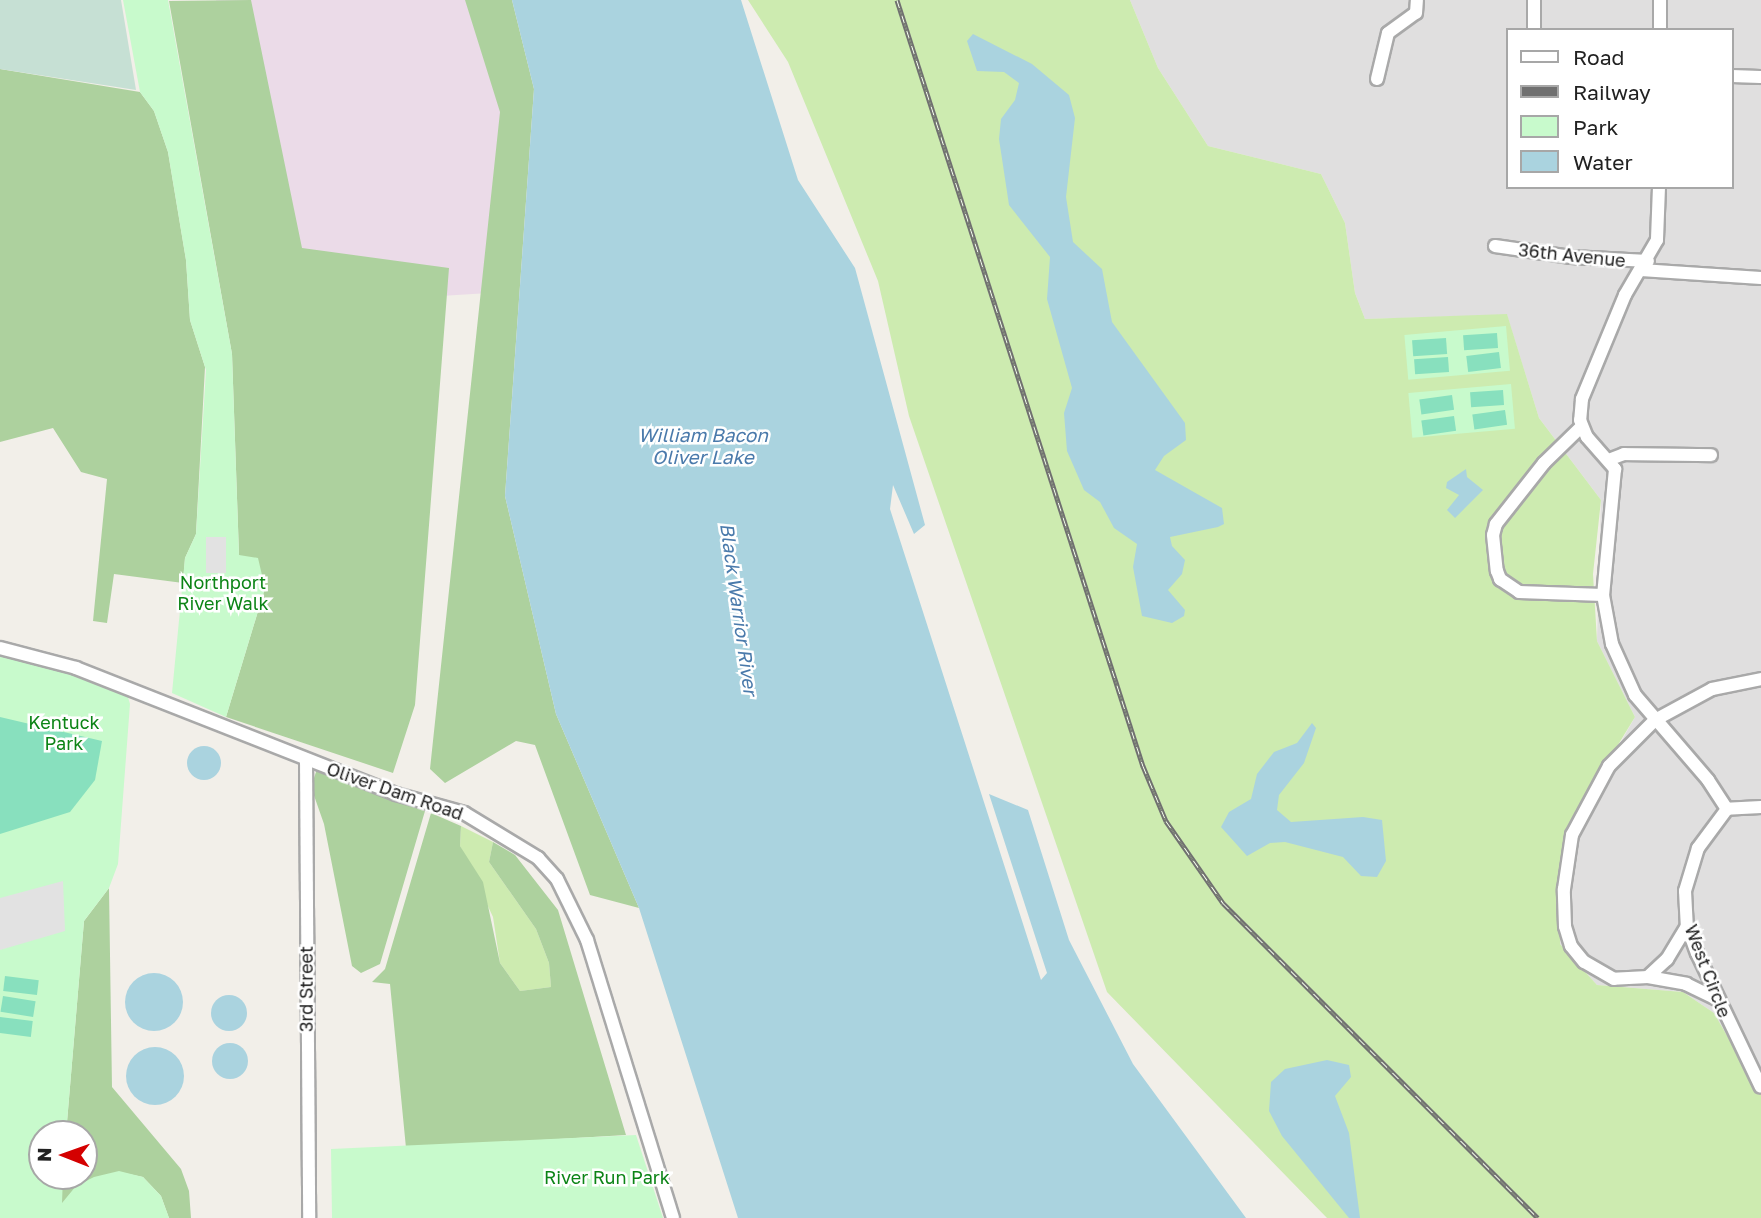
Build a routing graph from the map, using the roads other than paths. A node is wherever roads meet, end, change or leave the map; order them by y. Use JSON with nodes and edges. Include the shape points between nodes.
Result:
{"nodes":[{"id":1,"x":1417,"y":0,"type":"edge"},
{"id":2,"x":1534,"y":0,"type":"edge"},
{"id":3,"x":1660,"y":0,"type":"edge"},
{"id":4,"x":1534,"y":28,"type":"edge"},
{"id":5,"x":1660,"y":28,"type":"edge"},
{"id":6,"x":1733,"y":76,"type":"edge"},
{"id":7,"x":1761,"y":77,"type":"edge"},
{"id":8,"x":1377,"y":79,"type":"dead end"},
{"id":9,"x":1659,"y":189,"type":"edge"},
{"id":10,"x":1495,"y":246,"type":"dead end"},
{"id":11,"x":1645,"y":266,"type":"junction"},
{"id":12,"x":1761,"y":278,"type":"edge"},
{"id":13,"x":1581,"y":427,"type":"junction"},
{"id":14,"x":1711,"y":455,"type":"dead end"},
{"id":15,"x":1611,"y":459,"type":"junction"},
{"id":16,"x":1603,"y":596,"type":"junction"},
{"id":17,"x":0,"y":648,"type":"edge"},
{"id":18,"x":1761,"y":679,"type":"edge"},
{"id":19,"x":1655,"y":720,"type":"junction"},
{"id":20,"x":306,"y":760,"type":"junction"},
{"id":21,"x":1761,"y":807,"type":"edge"},
{"id":22,"x":1727,"y":810,"type":"junction"},
{"id":23,"x":1687,"y":926,"type":"junction"},
{"id":24,"x":1648,"y":976,"type":"junction"},
{"id":25,"x":1717,"y":999,"type":"junction"},
{"id":26,"x":1761,"y":1087,"type":"edge"},
{"id":27,"x":309,"y":1218,"type":"edge"},
{"id":28,"x":673,"y":1218,"type":"edge"}],
"edges":[{"from":1,"to":8,"type":"street","via":[[1416,13],[1388,33]]},
{"from":2,"to":4,"type":"street"},
{"from":3,"to":5,"type":"street"},
{"from":6,"to":7,"type":"street"},
{"from":9,"to":11,"type":"street","via":[[1657,240]]},
{"from":10,"to":11,"type":"street","name":"36th Avenue"},
{"from":11,"to":12,"type":"street","name":"36th Avenue"},
{"from":11,"to":13,"type":"street","via":[[1625,295],[1582,399]]},
{"from":13,"to":15,"type":"street"},
{"from":13,"to":16,"type":"street","via":[[1544,463],[1496,524],[1497,571],[1500,579],[1519,592]]},
{"from":14,"to":15,"type":"street","via":[[1624,454]]},
{"from":15,"to":16,"type":"street","via":[[1616,477]]},
{"from":16,"to":19,"type":"street","via":[[1612,643],[1635,695]]},
{"from":17,"to":20,"type":"street","name":"Oliver Dam Road","via":[[76,668]]},
{"from":18,"to":19,"type":"street","via":[[1712,689]]},
{"from":19,"to":22,"type":"street","via":[[1708,780]]},
{"from":19,"to":24,"type":"street","via":[[1616,757],[1575,824],[1563,902],[1567,937],[1584,962],[1614,979]]},
{"from":20,"to":27,"type":"street","name":"3rd Street"},
{"from":20,"to":28,"type":"street","name":"Oliver Dam Road","via":[[464,813],[516,841],[557,879],[587,940]]},
{"from":21,"to":22,"type":"street"},
{"from":22,"to":23,"type":"street","name":"West Circle","via":[[1698,848],[1689,869]]},
{"from":23,"to":24,"type":"street","via":[[1667,960]]},
{"from":23,"to":25,"type":"street","name":"West Circle"},
{"from":24,"to":25,"type":"street","via":[[1686,984]]},
{"from":25,"to":26,"type":"street","name":"West Circle"}]}
